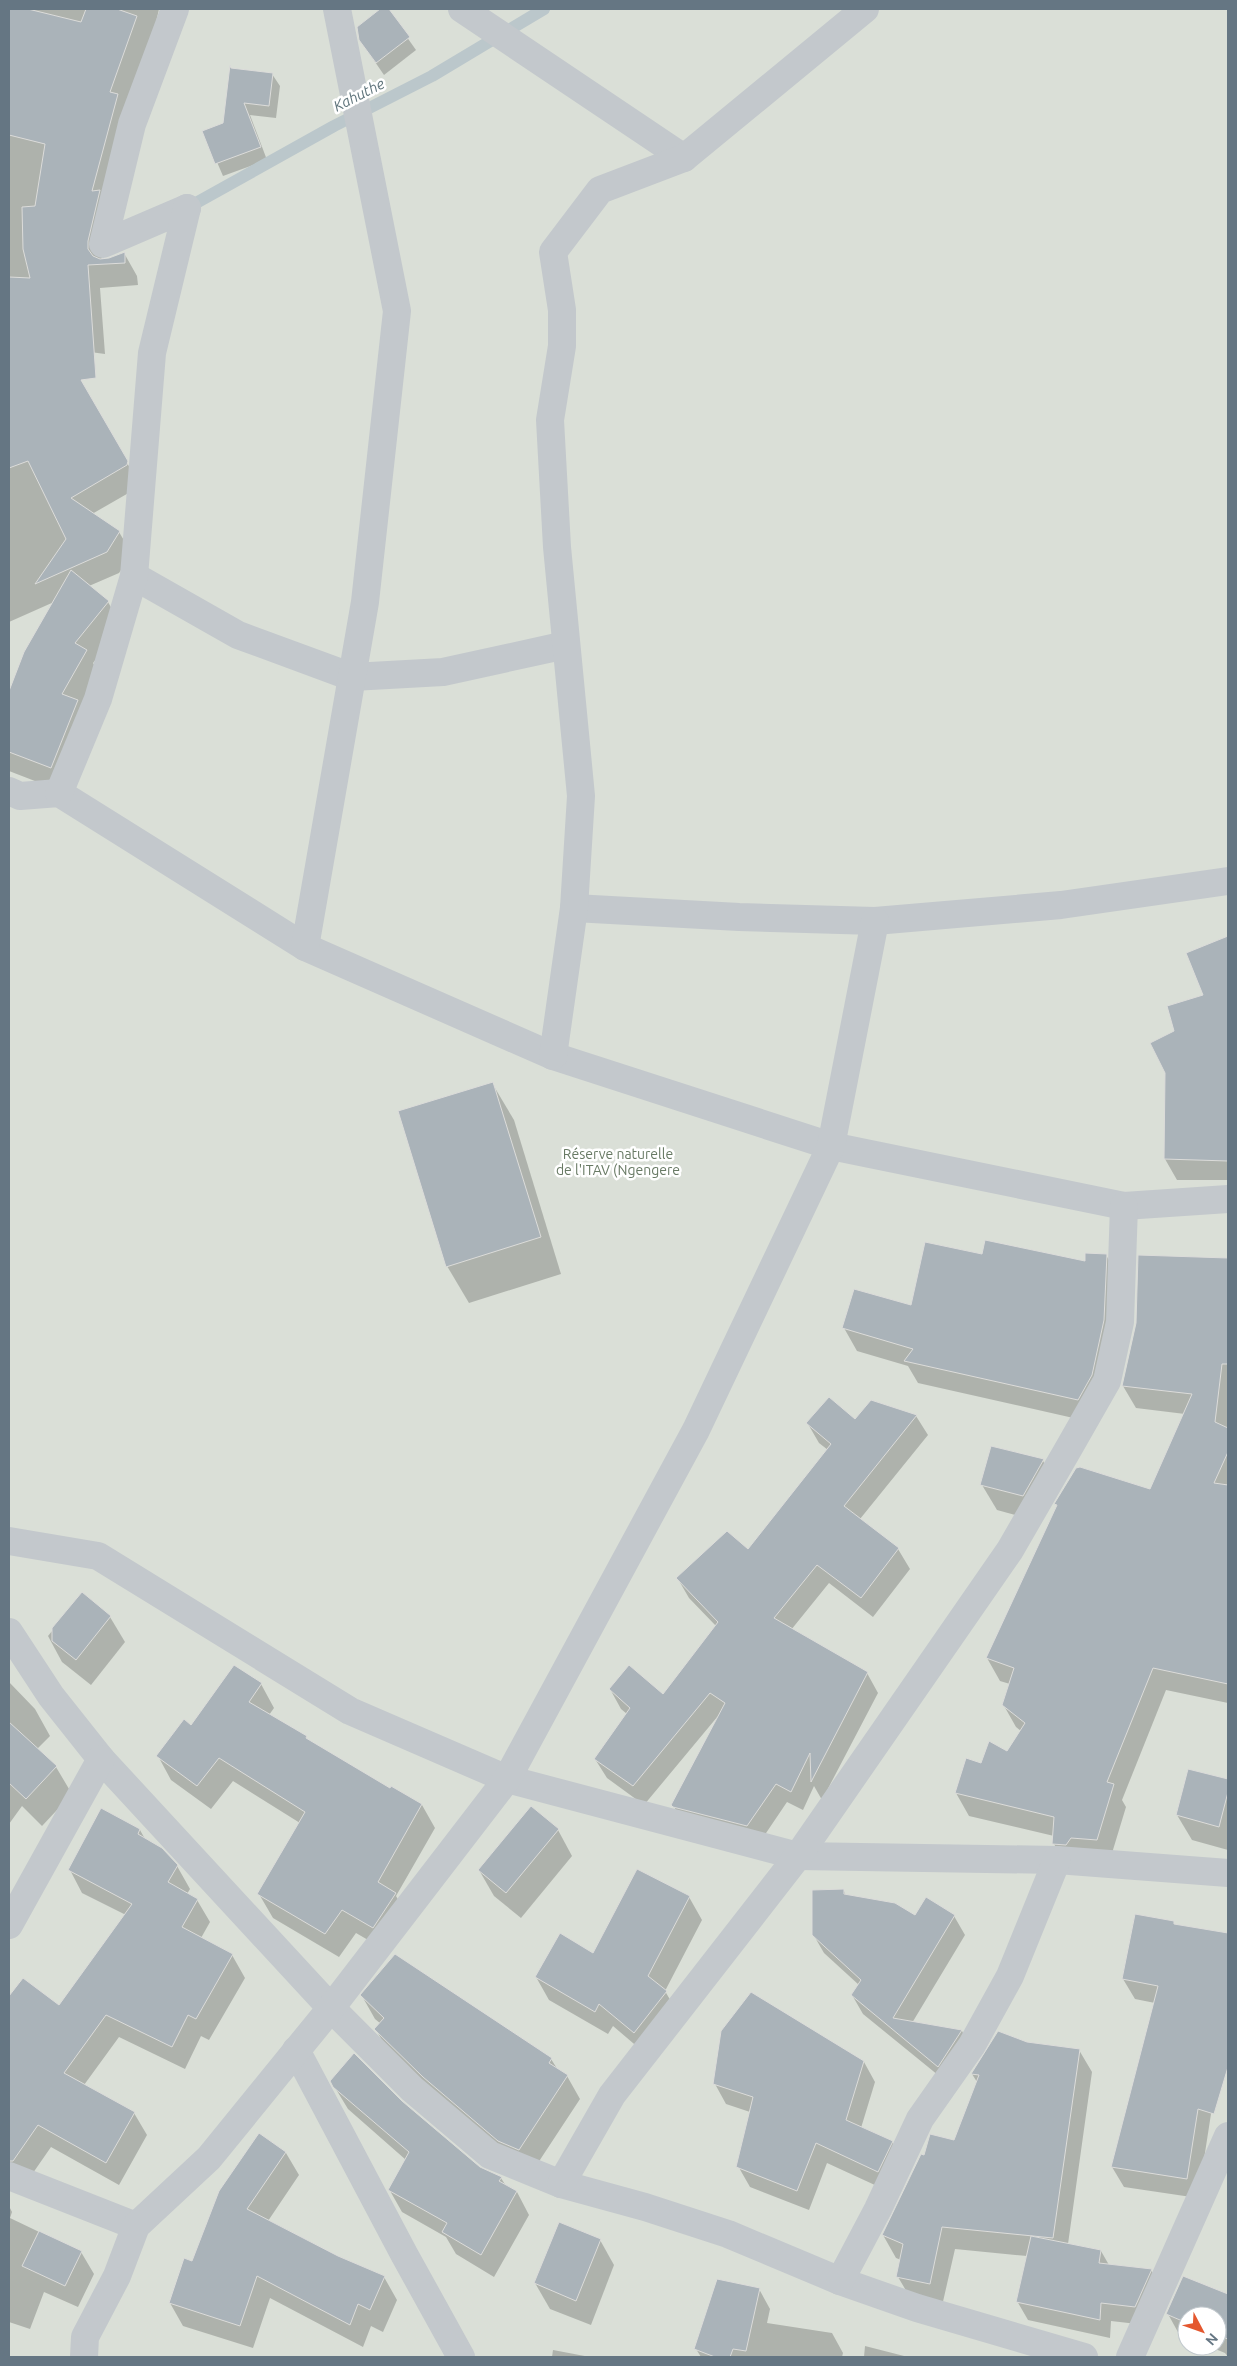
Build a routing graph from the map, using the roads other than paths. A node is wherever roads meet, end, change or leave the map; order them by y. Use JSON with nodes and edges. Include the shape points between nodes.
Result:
{"nodes":[{"id":1,"x":174,"y":9,"type":"edge"},
{"id":2,"x":337,"y":9,"type":"edge"},
{"id":3,"x":462,"y":9,"type":"edge"},
{"id":4,"x":865,"y":9,"type":"edge"},
{"id":5,"x":684,"y":158,"type":"junction"},
{"id":6,"x":134,"y":576,"type":"junction"},
{"id":7,"x":566,"y":646,"type":"junction"},
{"id":8,"x":352,"y":676,"type":"junction"},
{"id":9,"x":9,"y":790,"type":"edge"},
{"id":10,"x":59,"y":793,"type":"junction"},
{"id":11,"x":1228,"y":882,"type":"edge"},
{"id":12,"x":574,"y":908,"type":"junction"},
{"id":13,"x":875,"y":921,"type":"junction"},
{"id":14,"x":305,"y":948,"type":"junction"},
{"id":15,"x":553,"y":1056,"type":"junction"},
{"id":16,"x":831,"y":1146,"type":"junction"},
{"id":17,"x":1228,"y":1198,"type":"edge"},
{"id":18,"x":1124,"y":1206,"type":"junction"},
{"id":19,"x":9,"y":1541,"type":"edge"},
{"id":20,"x":9,"y":1632,"type":"edge"},
{"id":21,"x":101,"y":1759,"type":"junction"},
{"id":22,"x":507,"y":1779,"type":"junction"},
{"id":23,"x":798,"y":1856,"type":"junction"},
{"id":24,"x":1057,"y":1860,"type":"junction"},
{"id":25,"x":1228,"y":1873,"type":"edge"},
{"id":26,"x":9,"y":1925,"type":"edge"},
{"id":27,"x":331,"y":2008,"type":"junction"},
{"id":28,"x":296,"y":2050,"type":"junction"},
{"id":29,"x":1228,"y":2136,"type":"edge"},
{"id":30,"x":9,"y":2176,"type":"edge"},
{"id":31,"x":561,"y":2184,"type":"junction"},
{"id":32,"x":136,"y":2226,"type":"junction"},
{"id":33,"x":840,"y":2281,"type":"junction"},
{"id":34,"x":84,"y":2357,"type":"edge"},
{"id":35,"x":461,"y":2357,"type":"edge"},
{"id":36,"x":1084,"y":2357,"type":"edge"},
{"id":37,"x":1130,"y":2357,"type":"edge"}],
"edges":[{"from":1,"to":6,"type":"street","via":[[132,124],[103,244],[187,208],[152,354]]},
{"from":2,"to":8,"type":"street","via":[[397,311],[365,602]]},
{"from":3,"to":5,"type":"street"},
{"from":4,"to":5,"type":"street"},
{"from":5,"to":7,"type":"street","via":[[600,190],[553,252],[562,310],[562,346],[550,420]]},
{"from":6,"to":8,"type":"street","via":[[238,636]]},
{"from":6,"to":10,"type":"street","via":[[98,699]]},
{"from":7,"to":8,"type":"street","via":[[442,672]]},
{"from":7,"to":12,"type":"street","via":[[581,796]]},
{"from":8,"to":14,"type":"street"},
{"from":9,"to":10,"type":"street","via":[[20,796]]},
{"from":10,"to":14,"type":"street"},
{"from":11,"to":13,"type":"street","via":[[1061,905]]},
{"from":12,"to":13,"type":"street"},
{"from":12,"to":15,"type":"street"},
{"from":13,"to":16,"type":"street"},
{"from":14,"to":15,"type":"street"},
{"from":15,"to":16,"type":"street"},
{"from":16,"to":18,"type":"street"},
{"from":16,"to":22,"type":"street","via":[[696,1430]]},
{"from":17,"to":18,"type":"street"},
{"from":18,"to":23,"type":"street","via":[[1120,1322],[1107,1381],[1010,1550]]},
{"from":19,"to":22,"type":"street","via":[[98,1556],[350,1711]]},
{"from":20,"to":21,"type":"street","via":[[51,1696]]},
{"from":21,"to":26,"type":"street"},
{"from":21,"to":27,"type":"street"},
{"from":22,"to":23,"type":"street"},
{"from":22,"to":27,"type":"street"},
{"from":23,"to":24,"type":"street"},
{"from":23,"to":31,"type":"street","via":[[612,2095]]},
{"from":24,"to":25,"type":"street"},
{"from":24,"to":33,"type":"street","via":[[1010,1976],[972,2045],[920,2119]]},
{"from":27,"to":28,"type":"street"},
{"from":27,"to":31,"type":"street","via":[[412,2089],[490,2155]]},
{"from":28,"to":32,"type":"street","via":[[209,2158]]},
{"from":28,"to":35,"type":"street"},
{"from":29,"to":37,"type":"street"},
{"from":30,"to":32,"type":"street"},
{"from":31,"to":33,"type":"street","via":[[728,2234]]},
{"from":32,"to":34,"type":"street","via":[[117,2276],[85,2337]]},
{"from":33,"to":36,"type":"street","via":[[917,2308]]}]}
